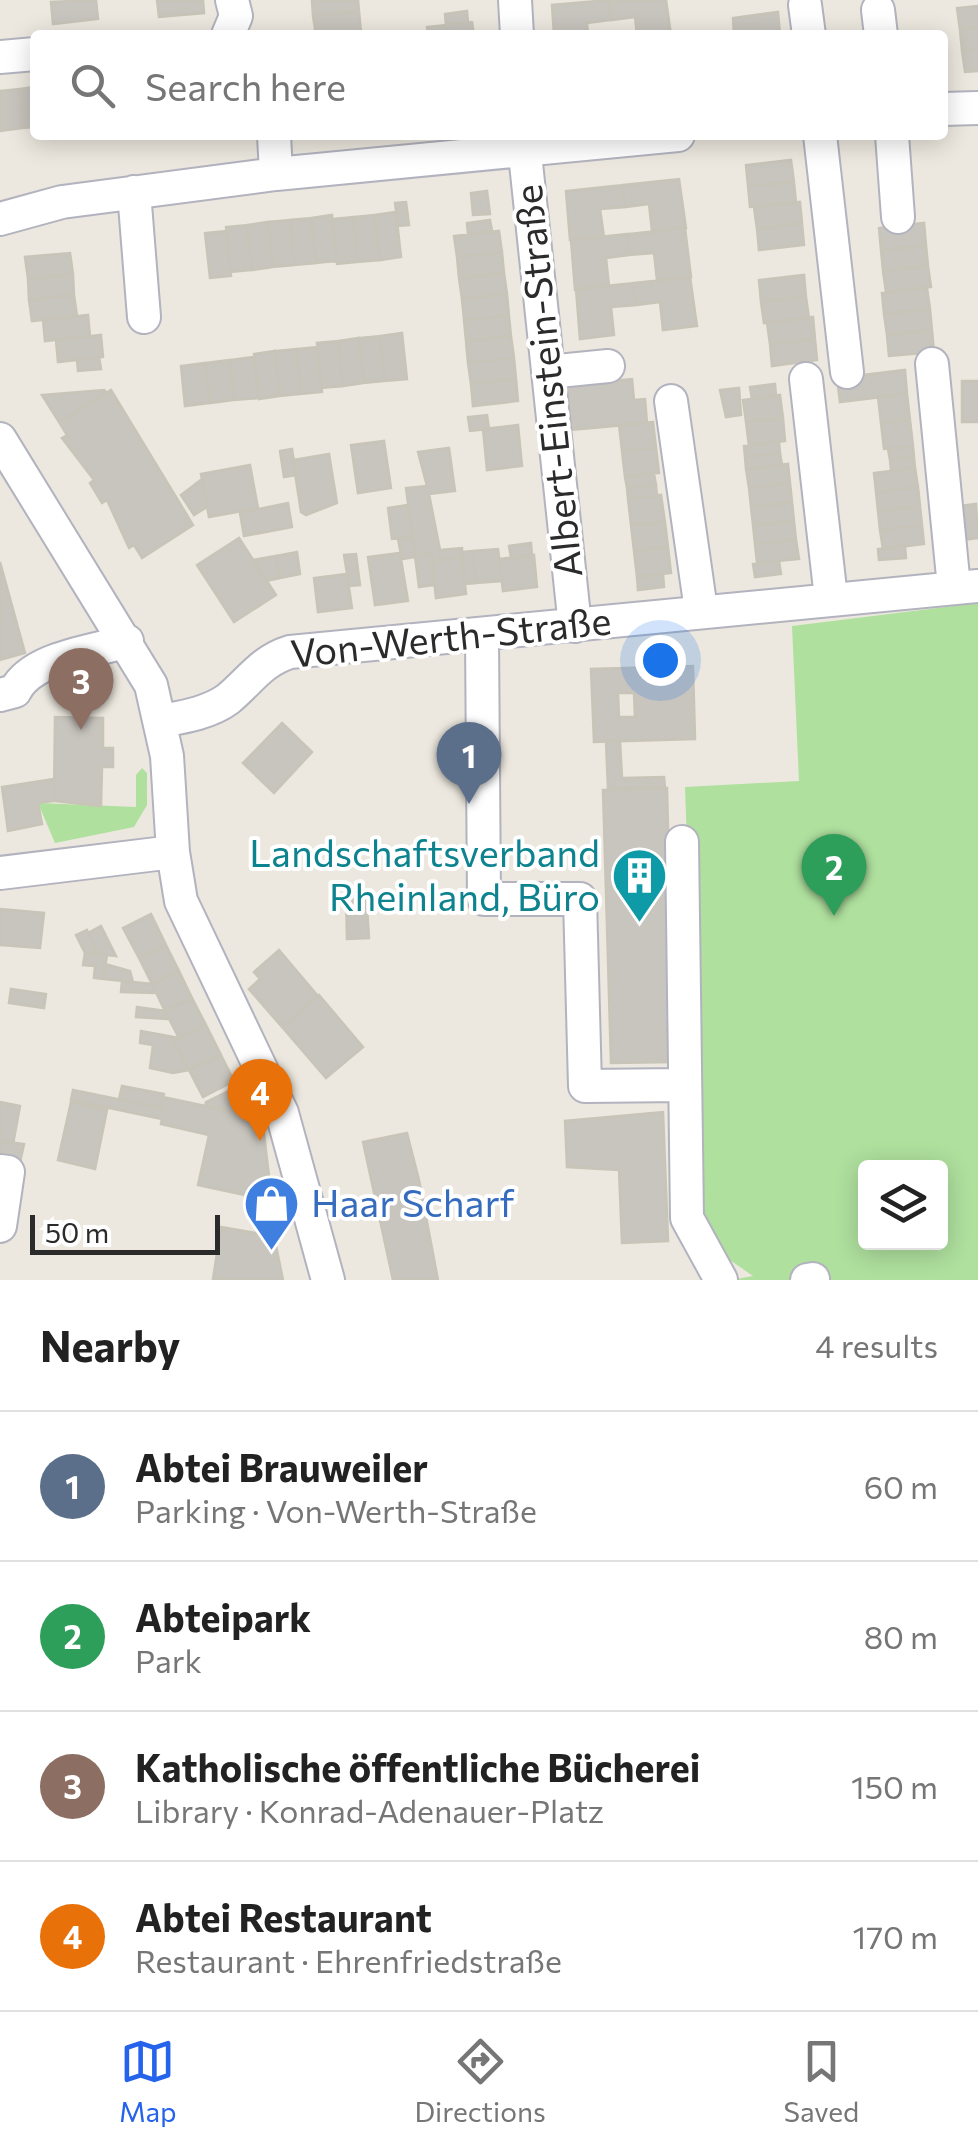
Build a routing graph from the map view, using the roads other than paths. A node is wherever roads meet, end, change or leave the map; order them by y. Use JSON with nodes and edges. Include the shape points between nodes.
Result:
{"nodes":[{"id":1,"x":232,"y":0,"type":"edge"},
{"id":2,"x":515,"y":0,"type":"edge"},
{"id":3,"x":230,"y":30,"type":"edge"},
{"id":4,"x":517,"y":30,"type":"edge"},
{"id":5,"x":30,"y":54,"type":"edge"},
{"id":6,"x":0,"y":56,"type":"edge"},
{"id":7,"x":978,"y":108,"type":"edge"},
{"id":8,"x":948,"y":109,"type":"edge"},
{"id":9,"x":274,"y":140,"type":"edge"},
{"id":10,"x":592,"y":140,"type":"edge"},
{"id":11,"x":821,"y":140,"type":"edge"},
{"id":12,"x":892,"y":140,"type":"edge"},
{"id":13,"x":524,"y":144,"type":"edge"},
{"id":14,"x":276,"y":174,"type":"junction"},
{"id":15,"x":134,"y":192,"type":"junction"},
{"id":16,"x":898,"y":217,"type":"dead end"},
{"id":17,"x":0,"y":219,"type":"edge"},
{"id":18,"x":144,"y":317,"type":"dead end"},
{"id":19,"x":932,"y":364,"type":"dead end"},
{"id":20,"x":608,"y":366,"type":"dead end"},
{"id":21,"x":548,"y":372,"type":"junction"},
{"id":22,"x":847,"y":372,"type":"dead end"},
{"id":23,"x":806,"y":379,"type":"dead end"},
{"id":24,"x":671,"y":401,"type":"dead end"},
{"id":25,"x":0,"y":439,"type":"edge"},
{"id":26,"x":966,"y":586,"type":"edge"},
{"id":27,"x":831,"y":598,"type":"junction"},
{"id":28,"x":702,"y":610,"type":"junction"},
{"id":29,"x":575,"y":626,"type":"junction"},
{"id":30,"x":482,"y":636,"type":"junction"},
{"id":31,"x":128,"y":641,"type":"junction"},
{"id":32,"x":0,"y":695,"type":"edge"},
{"id":33,"x":161,"y":721,"type":"junction"},
{"id":34,"x":682,"y":842,"type":"dead end"},
{"id":35,"x":173,"y":852,"type":"junction"},
{"id":36,"x":0,"y":873,"type":"edge"},
{"id":37,"x":683,"y":1085,"type":"junction"},
{"id":38,"x":0,"y":1171,"type":"edge"},
{"id":39,"x":0,"y":1226,"type":"edge"},
{"id":40,"x":328,"y":1280,"type":"edge"},
{"id":41,"x":721,"y":1280,"type":"edge"}],
"edges":[{"from":1,"to":3,"type":"street","via":[[236,16]]},
{"from":2,"to":4,"type":"street"},
{"from":5,"to":6,"type":"street"},
{"from":7,"to":8,"type":"street"},
{"from":9,"to":14,"type":"street"},
{"from":10,"to":13,"type":"street"},
{"from":11,"to":22,"type":"street"},
{"from":12,"to":16,"type":"street"},
{"from":13,"to":14,"type":"street"},
{"from":13,"to":21,"type":"street","name":"Albert-Einstein-Straße"},
{"from":14,"to":15,"type":"street"},
{"from":15,"to":17,"type":"street"},
{"from":15,"to":18,"type":"street"},
{"from":19,"to":26,"type":"street","name":"Von-Werth-Straße"},
{"from":20,"to":21,"type":"street"},
{"from":21,"to":29,"type":"street","name":"Albert-Einstein-Straße"},
{"from":23,"to":27,"type":"street"},
{"from":24,"to":28,"type":"street"},
{"from":25,"to":31,"type":"street"},
{"from":26,"to":27,"type":"street","name":"Von-Werth-Straße"},
{"from":27,"to":28,"type":"street","name":"Von-Werth-Straße"},
{"from":28,"to":29,"type":"street","name":"Von-Werth-Straße"},
{"from":29,"to":30,"type":"street","name":"Von-Werth-Straße"},
{"from":30,"to":33,"type":"street","name":"Von-Werth-Straße","via":[[290,652],[258,668],[227,700]]},
{"from":30,"to":37,"type":"street","via":[[484,899],[580,899],[584,1086]]},
{"from":31,"to":32,"type":"street","via":[[42,666]]},
{"from":31,"to":33,"type":"street"},
{"from":33,"to":35,"type":"street"},
{"from":34,"to":37,"type":"street"},
{"from":35,"to":36,"type":"street"},
{"from":35,"to":40,"type":"street","via":[[191,926],[282,1113]]},
{"from":37,"to":41,"type":"street","via":[[687,1218]]},
{"from":38,"to":39,"type":"street","via":[[8,1172]]}]}
